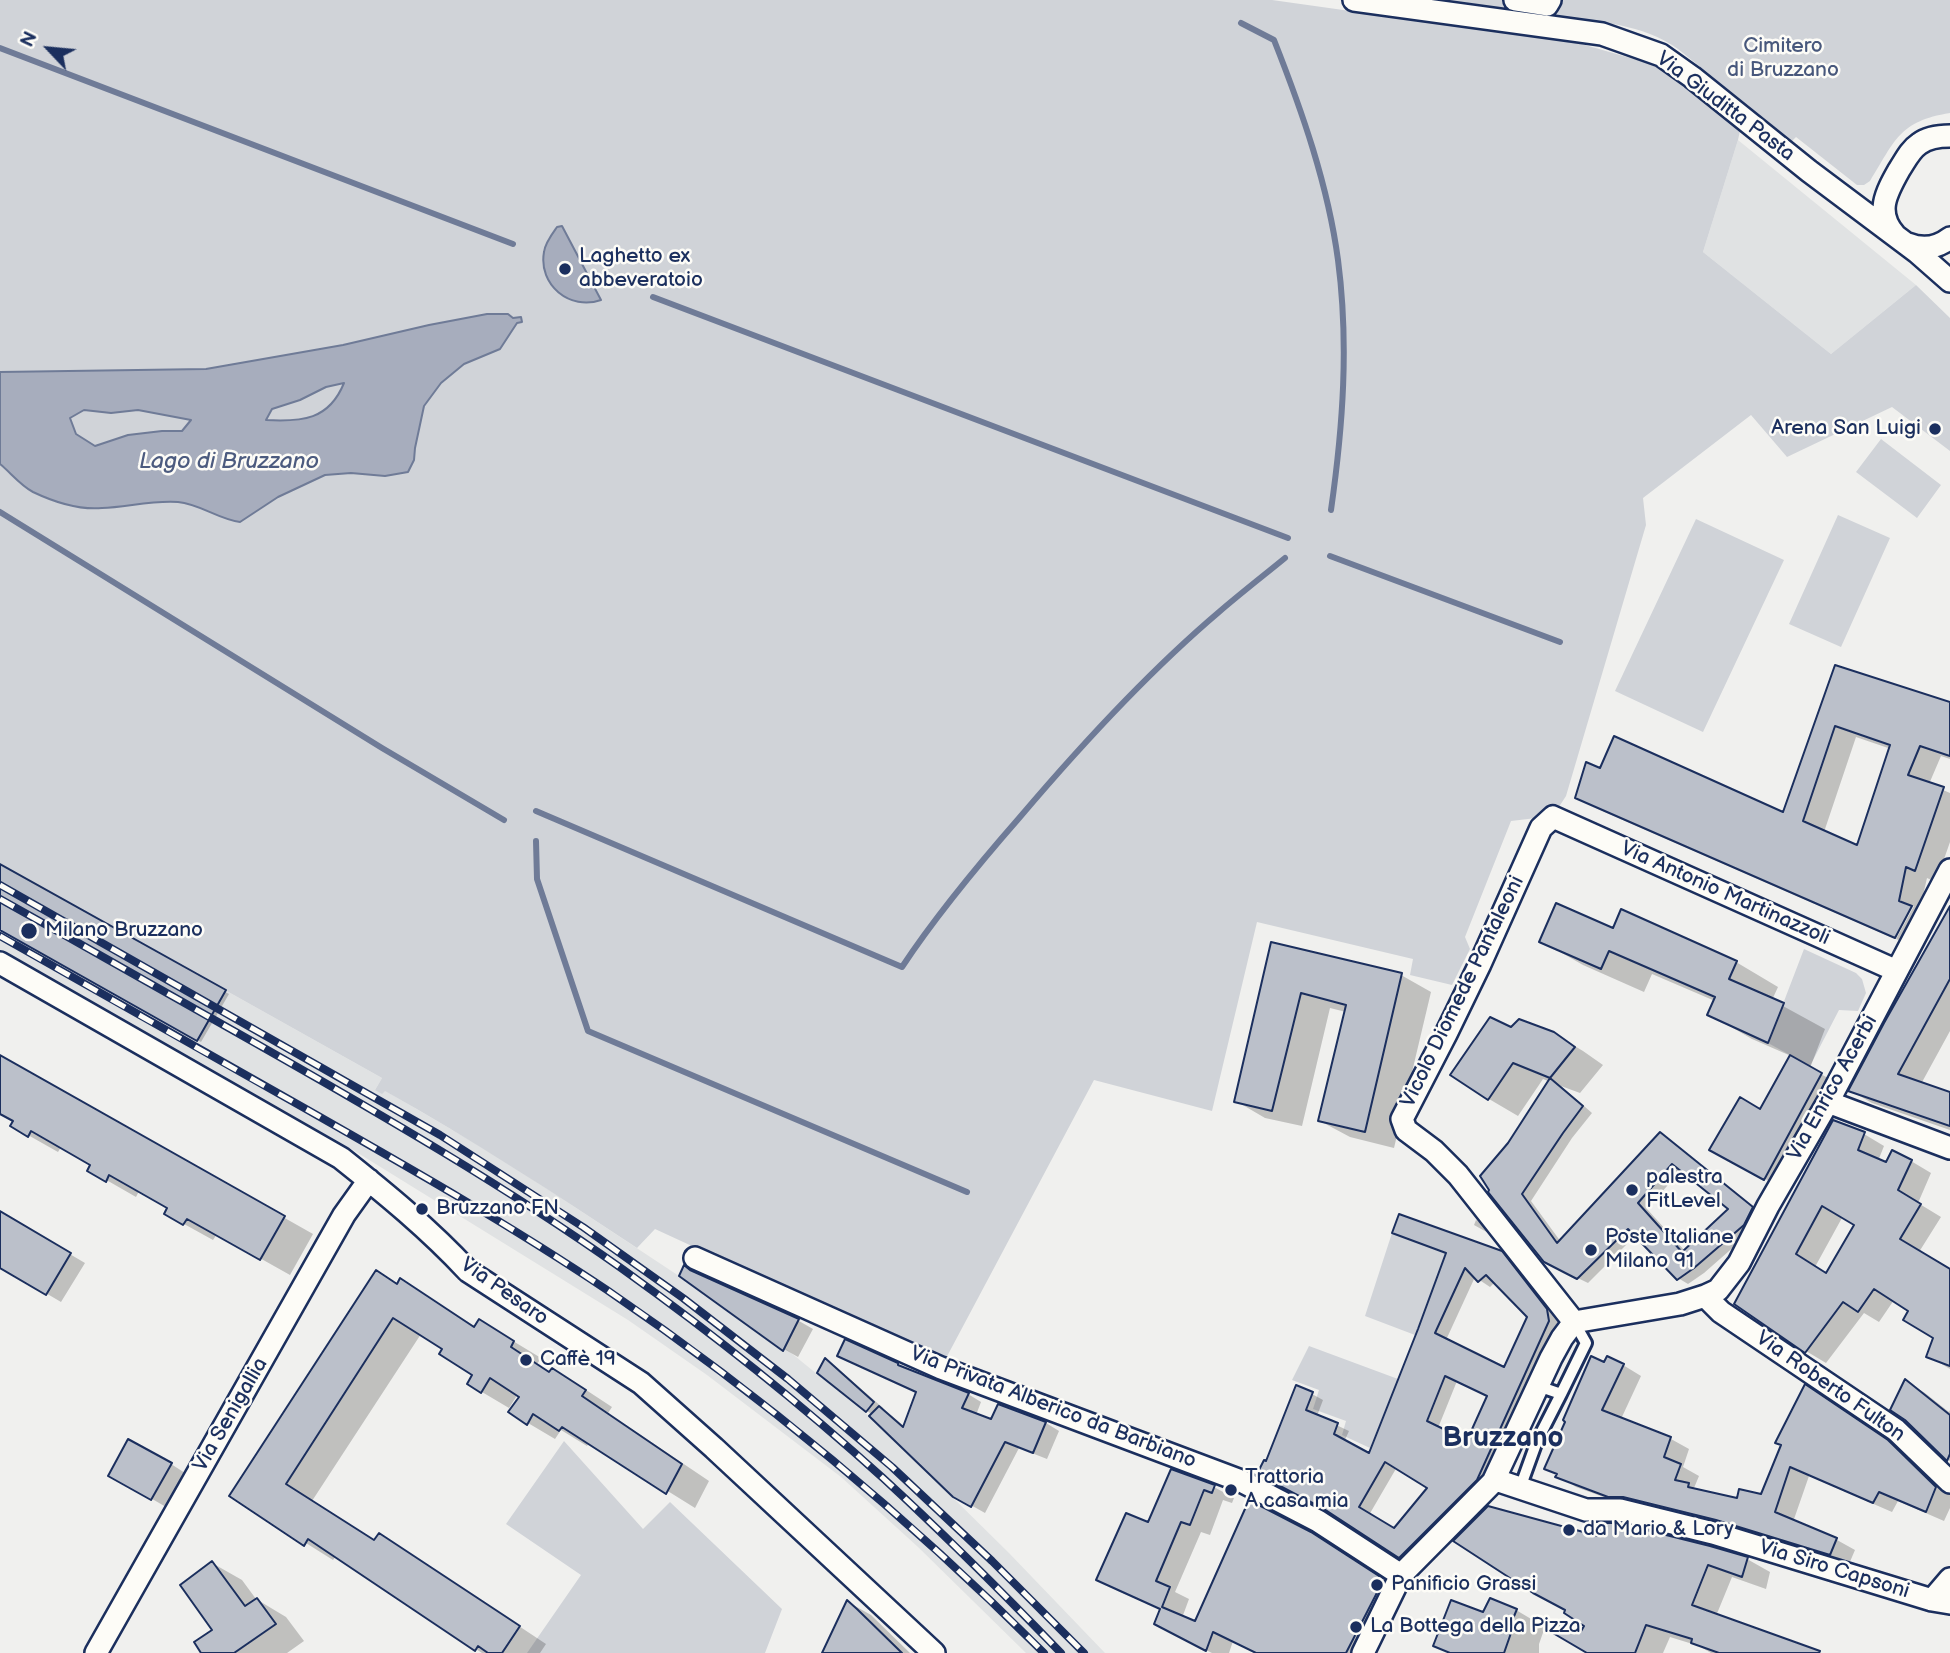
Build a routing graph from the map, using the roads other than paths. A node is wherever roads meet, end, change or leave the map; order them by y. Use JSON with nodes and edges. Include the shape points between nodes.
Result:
{"nodes":[{"id":1,"x":1354,"y":0,"type":"edge"},
{"id":2,"x":1515,"y":0,"type":"edge"},
{"id":3,"x":1550,"y":0,"type":"edge"},
{"id":4,"x":1950,"y":136,"type":"edge"},
{"id":5,"x":1891,"y":184,"type":"junction"},
{"id":6,"x":1838,"y":193,"type":"junction"},
{"id":7,"x":1950,"y":238,"type":"edge"},
{"id":8,"x":1901,"y":240,"type":"junction"},
{"id":9,"x":1950,"y":281,"type":"edge"},
{"id":10,"x":1553,"y":817,"type":"joint"},
{"id":11,"x":1950,"y":870,"type":"edge"},
{"id":12,"x":0,"y":964,"type":"edge"},
{"id":13,"x":1897,"y":971,"type":"junction"},
{"id":14,"x":1828,"y":1102,"type":"junction"},
{"id":15,"x":1950,"y":1148,"type":"edge"},
{"id":16,"x":369,"y":1180,"type":"junction"},
{"id":17,"x":695,"y":1258,"type":"dead end"},
{"id":18,"x":1705,"y":1296,"type":"junction"},
{"id":19,"x":1574,"y":1322,"type":"junction"},
{"id":20,"x":1538,"y":1386,"type":"junction"},
{"id":21,"x":1560,"y":1394,"type":"junction"},
{"id":22,"x":1493,"y":1482,"type":"junction"},
{"id":23,"x":1950,"y":1482,"type":"edge"},
{"id":24,"x":1520,"y":1488,"type":"junction"},
{"id":25,"x":1401,"y":1575,"type":"junction"},
{"id":26,"x":1950,"y":1579,"type":"edge"},
{"id":27,"x":1941,"y":1602,"type":"edge"},
{"id":28,"x":96,"y":1653,"type":"edge"},
{"id":29,"x":934,"y":1653,"type":"edge"},
{"id":30,"x":1363,"y":1653,"type":"edge"}],
"edges":[{"from":1,"to":6,"type":"street","name":"Via Giuditta Pasta","via":[[1602,34],[1661,55]]},
{"from":2,"to":3,"type":"street","via":[[1547,5]]},
{"from":4,"to":5,"type":"street","via":[[1919,144]]},
{"from":5,"to":6,"type":"street","name":"Via Giuditta Pasta","via":[[1882,197],[1868,204]]},
{"from":5,"to":8,"type":"street","via":[[1884,200],[1886,223]]},
{"from":6,"to":8,"type":"street","name":"Via Giuditta Pasta"},
{"from":7,"to":8,"type":"street","via":[[1928,248]]},
{"from":8,"to":9,"type":"street","name":"Via Giuditta Pasta"},
{"from":10,"to":13,"type":"street","name":"Via Antonio Martinazzoli"},
{"from":10,"to":19,"type":"street","name":"Vicolo Diomede Pantaleoni","via":[[1541,828],[1402,1124],[1458,1175]]},
{"from":11,"to":13,"type":"street","name":"Via Enrico Acerbi"},
{"from":12,"to":16,"type":"street","name":"Via Pesaro","via":[[341,1158]]},
{"from":13,"to":14,"type":"street","name":"Via Enrico Acerbi"},
{"from":14,"to":15,"type":"street"},
{"from":14,"to":18,"type":"street","name":"Via Enrico Acerbi","via":[[1739,1263],[1718,1290]]},
{"from":16,"to":28,"type":"street","name":"Via Senigallia","via":[[344,1215]]},
{"from":16,"to":29,"type":"street","name":"Via Pesaro","via":[[468,1271],[641,1383]]},
{"from":17,"to":25,"type":"street","name":"Via Privata Alberico da Barbiano","via":[[941,1368],[1241,1481],[1318,1521]]},
{"from":18,"to":19,"type":"street"},
{"from":18,"to":23,"type":"street","name":"Via Roberto Fulton","via":[[1896,1430]]},
{"from":19,"to":20,"type":"street"},
{"from":19,"to":21,"type":"lane","via":[[1586,1343]]},
{"from":20,"to":21,"type":"lane"},
{"from":20,"to":22,"type":"street"},
{"from":21,"to":24,"type":"lane"},
{"from":22,"to":24,"type":"street","name":"Via Siro Capsoni"},
{"from":22,"to":25,"type":"street"},
{"from":24,"to":27,"type":"street","name":"Via Siro Capsoni","via":[[1586,1510],[1620,1510],[1713,1533]]},
{"from":25,"to":30,"type":"street"},
{"from":26,"to":27,"type":"street"}]}
